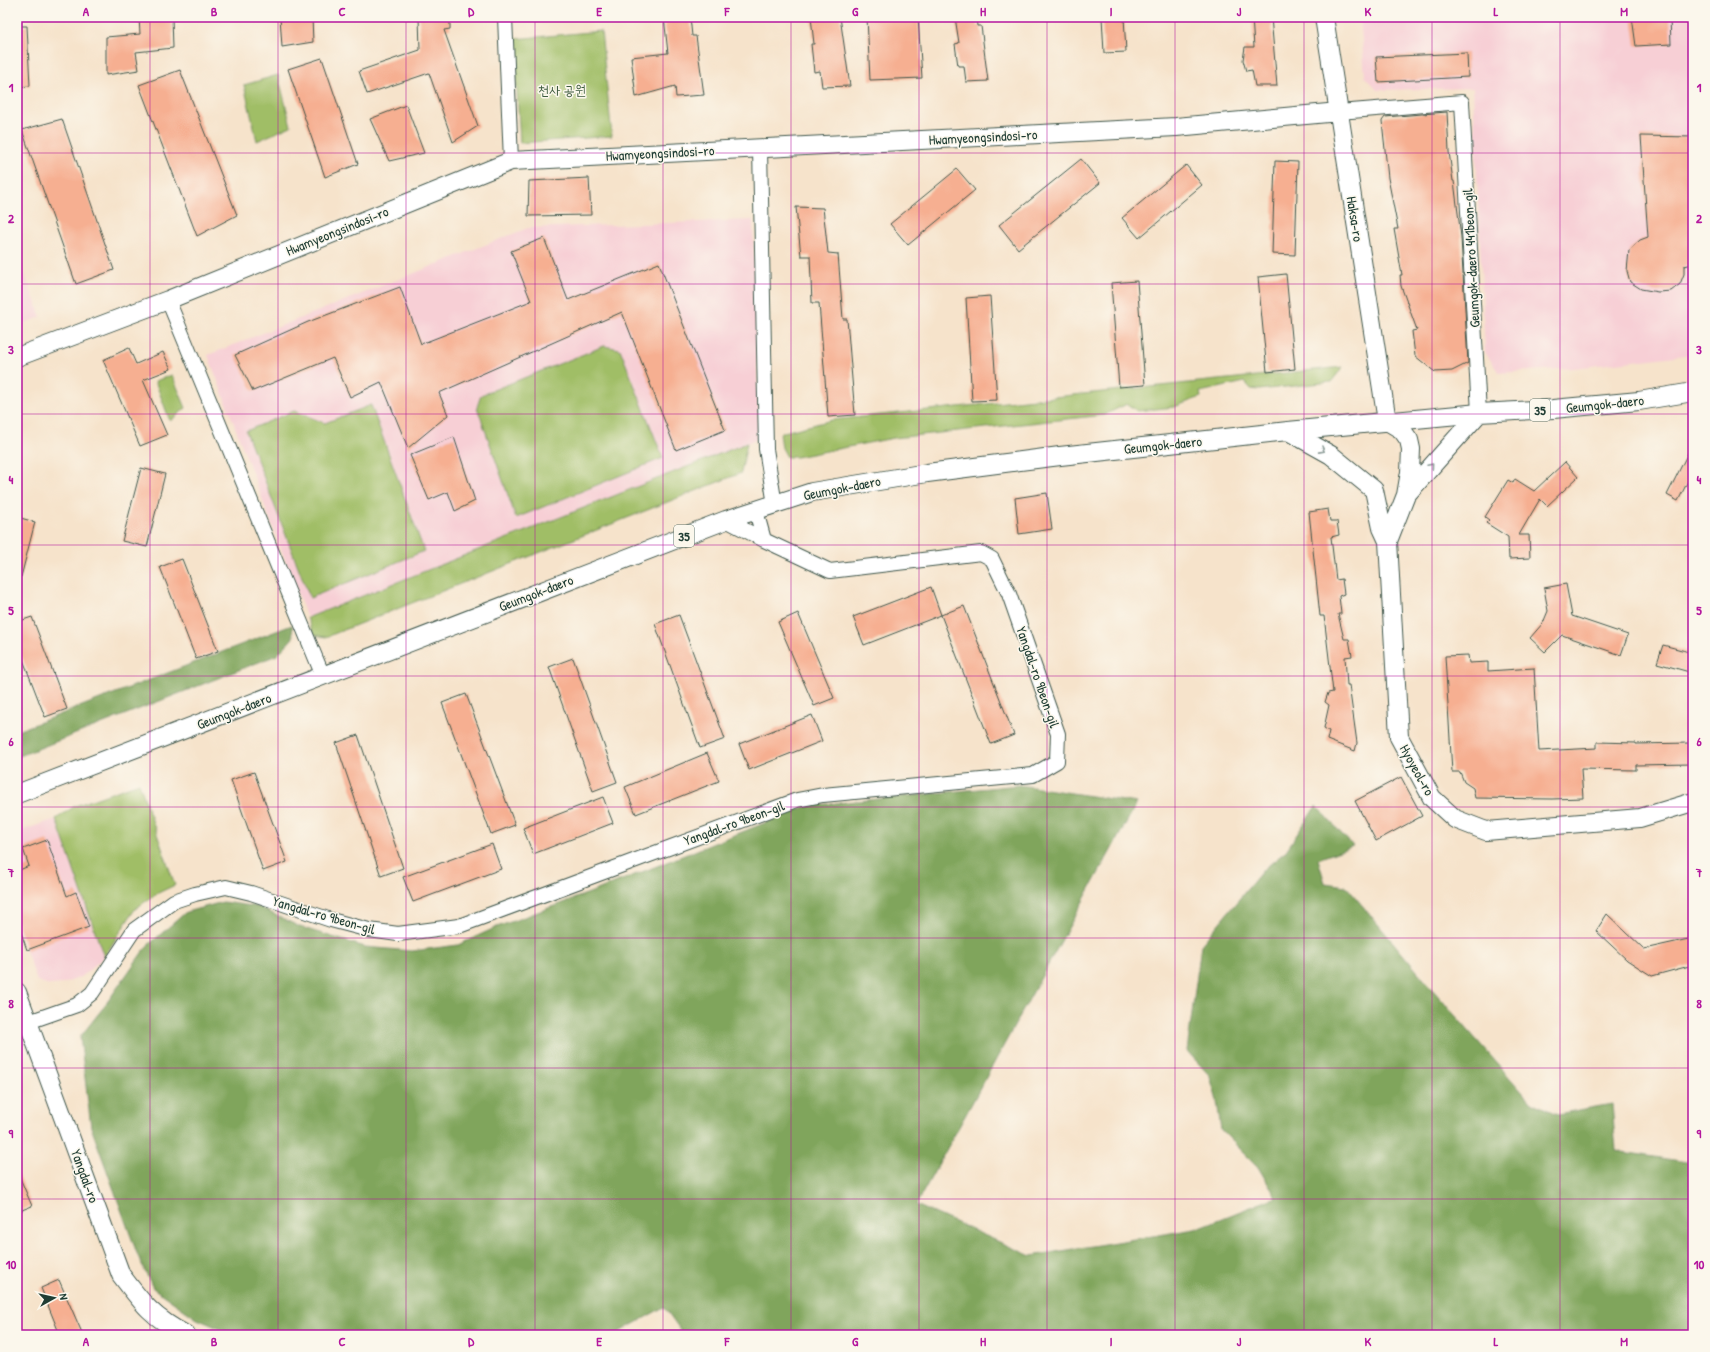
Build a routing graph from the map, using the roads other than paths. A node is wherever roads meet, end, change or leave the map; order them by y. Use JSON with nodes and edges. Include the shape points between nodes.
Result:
{"nodes":[{"id":1,"x":505,"y":17,"type":"edge"},
{"id":2,"x":1324,"y":17,"type":"edge"},
{"id":3,"x":1339,"y":112,"type":"junction"},
{"id":4,"x":760,"y":148,"type":"junction"},
{"id":5,"x":511,"y":161,"type":"junction"},
{"id":6,"x":168,"y":300,"type":"junction"},
{"id":7,"x":17,"y":357,"type":"edge"},
{"id":8,"x":1693,"y":392,"type":"edge"},
{"id":9,"x":1479,"y":413,"type":"junction"},
{"id":10,"x":1386,"y":421,"type":"junction"},
{"id":11,"x":1288,"y":431,"type":"junction"},
{"id":12,"x":1374,"y":490,"type":"junction"},
{"id":13,"x":1406,"y":491,"type":"junction"},
{"id":14,"x":775,"y":505,"type":"junction"},
{"id":15,"x":756,"y":511,"type":"junction"},
{"id":16,"x":726,"y":520,"type":"junction"},
{"id":17,"x":764,"y":540,"type":"junction"},
{"id":18,"x":1388,"y":541,"type":"junction"},
{"id":19,"x":323,"y":676,"type":"junction"},
{"id":20,"x":17,"y":794,"type":"edge"},
{"id":21,"x":1693,"y":802,"type":"edge"},
{"id":22,"x":17,"y":992,"type":"edge"},
{"id":23,"x":22,"y":1024,"type":"edge"},
{"id":24,"x":186,"y":1335,"type":"edge"}],
"edges":[{"from":1,"to":5,"type":"street"},
{"from":2,"to":3,"type":"main road","name":"Haksa-ro"},
{"from":3,"to":4,"type":"main road","name":"Hwamyeongsindosi-ro","via":[[1176,127]]},
{"from":3,"to":9,"type":"street","name":"Geumgok-daero 441beon-gil","via":[[1462,102]]},
{"from":3,"to":10,"type":"main road","name":"Haksa-ro"},
{"from":4,"to":5,"type":"main road","name":"Hwamyeongsindosi-ro"},
{"from":4,"to":14,"type":"street","via":[[766,450]]},
{"from":5,"to":6,"type":"main road","name":"Hwamyeongsindosi-ro"},
{"from":6,"to":7,"type":"main road","name":"Hwamyeongsindosi-ro"},
{"from":6,"to":19,"type":"street"},
{"from":8,"to":9,"type":"main road","name":"Geumgok-daero","number":"35","via":[[1639,401],[1552,410]]},
{"from":9,"to":10,"type":"main road","name":"Geumgok-daero","number":"35"},
{"from":13,"to":9,"type":"main road","one_way":true},
{"from":10,"to":11,"type":"main road","name":"Geumgok-daero","number":"35"},
{"from":10,"to":13,"type":"main road","via":[[1402,430],[1409,440],[1411,460]]},
{"from":11,"to":12,"type":"main road","one_way":true,"via":[[1331,455]]},
{"from":11,"to":14,"type":"main road","name":"Geumgok-daero","number":"35","via":[[927,473],[812,492]]},
{"from":12,"to":13,"type":"main road","via":[[1384,498],[1392,499]]},
{"from":12,"to":18,"type":"main road","via":[[1382,528]]},
{"from":13,"to":18,"type":"main road","name":"Hyoyeol-ro"},
{"from":14,"to":15,"type":"main road","name":"Geumgok-daero","number":"35"},
{"from":15,"to":16,"type":"main road","name":"Geumgok-daero","number":"35"},
{"from":15,"to":17,"type":"street"},
{"from":16,"to":17,"type":"street","name":"Yangdal-ro 9beon-gil"},
{"from":16,"to":19,"type":"main road","name":"Geumgok-daero","number":"35"},
{"from":17,"to":23,"type":"street","name":"Yangdal-ro 9beon-gil","via":[[830,571],[981,553],[992,559],[1009,594],[1058,734],[1057,761],[1033,775],[797,800],[459,926],[398,934],[369,930],[331,920],[226,887],[195,894],[174,902],[134,930],[92,993],[77,1005]]},
{"from":18,"to":21,"type":"main road","name":"Hyoyeol-ro","via":[[1399,737],[1432,798],[1455,819],[1486,831],[1640,818]]},
{"from":19,"to":20,"type":"main road","name":"Geumgok-daero","number":"35"},
{"from":22,"to":23,"type":"main road","name":"Yangdal-ro"},
{"from":23,"to":24,"type":"main road","name":"Yangdal-ro","via":[[121,1275],[145,1307],[165,1324]]}]}
